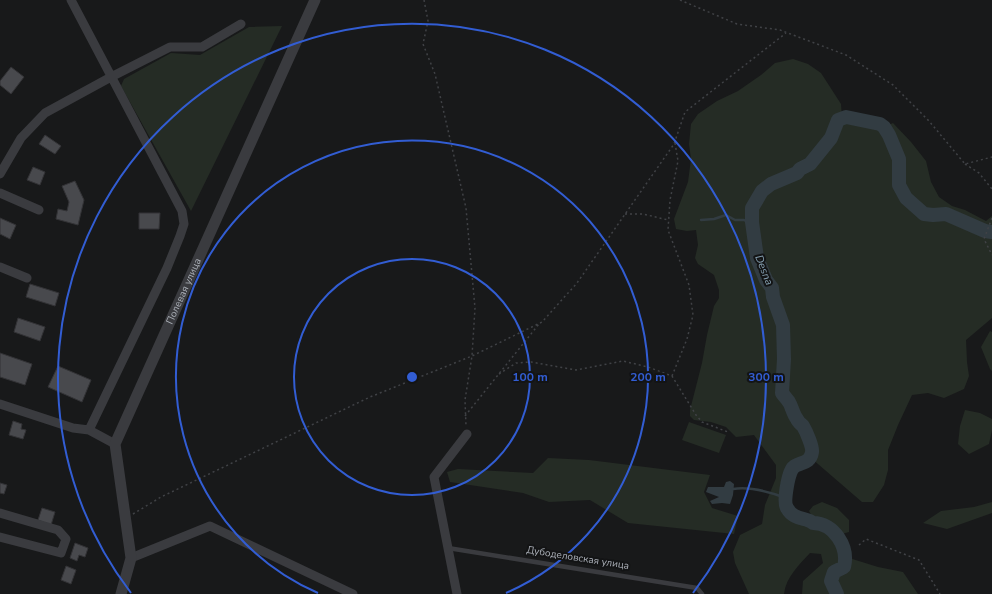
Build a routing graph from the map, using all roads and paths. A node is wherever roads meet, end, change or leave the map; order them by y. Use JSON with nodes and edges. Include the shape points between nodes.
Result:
{"nodes":[{"id":1,"x":71,"y":0,"type":"edge"},
{"id":2,"x":315,"y":0,"type":"edge"},
{"id":3,"x":424,"y":0,"type":"edge"},
{"id":4,"x":680,"y":0,"type":"edge"},
{"id":5,"x":242,"y":24,"type":"dead end"},
{"id":6,"x":786,"y":33,"type":"junction"},
{"id":7,"x":111,"y":76,"type":"junction"},
{"id":8,"x":675,"y":142,"type":"junction"},
{"id":9,"x":992,"y":157,"type":"edge"},
{"id":10,"x":965,"y":164,"type":"junction"},
{"id":11,"x":0,"y":174,"type":"edge"},
{"id":12,"x":992,"y":189,"type":"edge"},
{"id":13,"x":0,"y":193,"type":"edge"},
{"id":14,"x":39,"y":210,"type":"dead end"},
{"id":15,"x":626,"y":214,"type":"junction"},
{"id":16,"x":992,"y":218,"type":"edge"},
{"id":17,"x":668,"y":220,"type":"junction"},
{"id":18,"x":992,"y":255,"type":"edge"},
{"id":19,"x":0,"y":267,"type":"edge"},
{"id":20,"x":27,"y":278,"type":"dead end"},
{"id":21,"x":540,"y":323,"type":"junction"},
{"id":22,"x":472,"y":356,"type":"junction"},
{"id":23,"x":499,"y":374,"type":"junction"},
{"id":24,"x":672,"y":376,"type":"junction"},
{"id":25,"x":0,"y":404,"type":"edge"},
{"id":26,"x":465,"y":416,"type":"junction"},
{"id":27,"x":89,"y":430,"type":"junction"},
{"id":28,"x":728,"y":432,"type":"dead end"},
{"id":29,"x":467,"y":434,"type":"joint"},
{"id":30,"x":116,"y":444,"type":"junction"},
{"id":31,"x":0,"y":513,"type":"edge"},
{"id":32,"x":126,"y":519,"type":"junction"},
{"id":33,"x":0,"y":537,"type":"edge"},
{"id":34,"x":858,"y":545,"type":"dead end"},
{"id":35,"x":448,"y":548,"type":"junction"},
{"id":36,"x":131,"y":558,"type":"junction"},
{"id":37,"x":121,"y":594,"type":"edge"},
{"id":38,"x":353,"y":594,"type":"edge"},
{"id":39,"x":457,"y":594,"type":"edge"},
{"id":40,"x":702,"y":594,"type":"edge"},
{"id":41,"x":940,"y":594,"type":"edge"}],
"edges":[{"from":1,"to":7,"type":"street"},
{"from":2,"to":30,"type":"street","name":"Полевая улица"},
{"from":3,"to":22,"type":"path","via":[[428,21],[423,44],[435,74],[466,208],[475,308]]},
{"from":4,"to":6,"type":"path","via":[[737,24]]},
{"from":5,"to":7,"type":"street","via":[[202,47],[170,47]]},
{"from":6,"to":8,"type":"path","via":[[685,112]]},
{"from":6,"to":10,"type":"path","via":[[846,55],[892,85],[929,120]]},
{"from":7,"to":11,"type":"street","via":[[45,113],[21,138]]},
{"from":7,"to":27,"type":"street","via":[[182,211],[184,224],[167,268]]},
{"from":8,"to":15,"type":"path"},
{"from":8,"to":17,"type":"path","via":[[678,161]]},
{"from":9,"to":10,"type":"path"},
{"from":10,"to":12,"type":"path","via":[[979,173]]},
{"from":13,"to":14,"type":"street"},
{"from":15,"to":17,"type":"path","via":[[643,214]]},
{"from":15,"to":21,"type":"path","via":[[577,283]]},
{"from":16,"to":18,"type":"path","via":[[984,240]]},
{"from":17,"to":24,"type":"path","via":[[668,230],[689,285],[693,315],[687,339]]},
{"from":19,"to":20,"type":"street"},
{"from":21,"to":22,"type":"path"},
{"from":21,"to":23,"type":"path"},
{"from":22,"to":26,"type":"path"},
{"from":22,"to":32,"type":"path","via":[[370,397],[161,497]]},
{"from":23,"to":24,"type":"path","via":[[516,363],[531,362],[576,370],[623,361]]},
{"from":23,"to":26,"type":"path"},
{"from":24,"to":28,"type":"path","via":[[702,422]]},
{"from":25,"to":27,"type":"street","via":[[73,428]]},
{"from":26,"to":29,"type":"path"},
{"from":27,"to":30,"type":"street"},
{"from":29,"to":35,"type":"street","via":[[434,477]]},
{"from":30,"to":32,"type":"street"},
{"from":31,"to":33,"type":"street","via":[[58,530],[66,539],[61,554]]},
{"from":32,"to":36,"type":"street"},
{"from":34,"to":41,"type":"path","via":[[866,539],[919,560]]},
{"from":35,"to":39,"type":"street"},
{"from":35,"to":40,"type":"lane","name":"Дубоделовская улица","via":[[697,588]]},
{"from":36,"to":37,"type":"street"},
{"from":36,"to":38,"type":"street","via":[[210,526]]}]}
